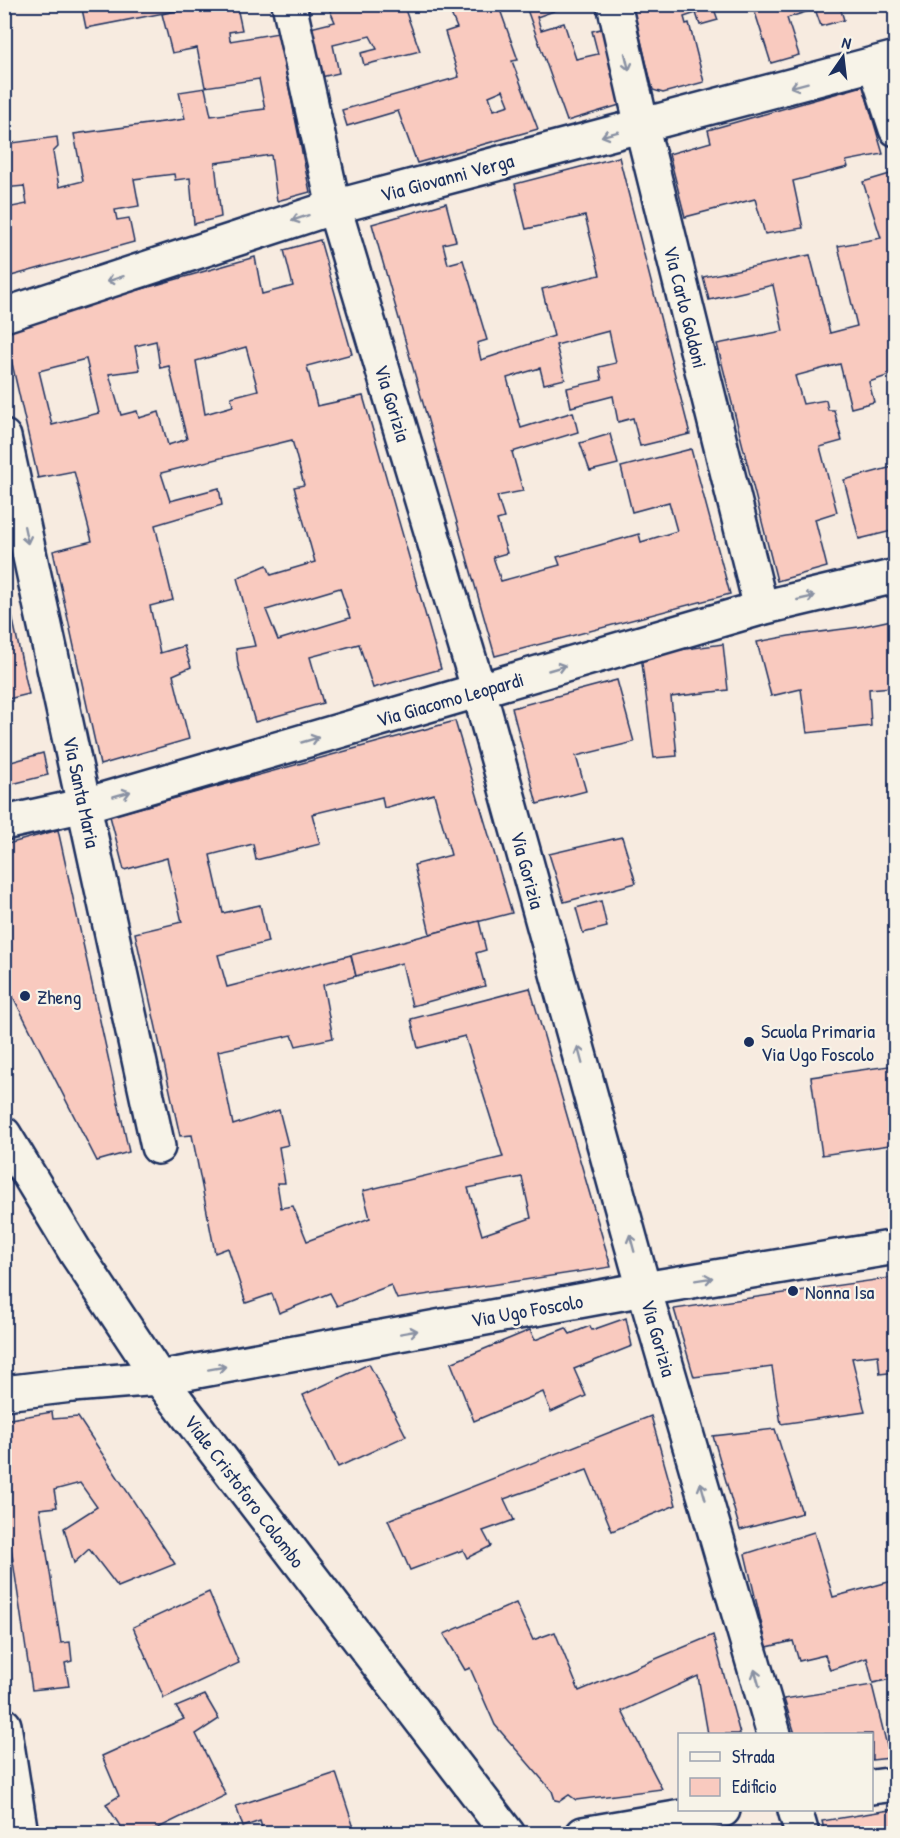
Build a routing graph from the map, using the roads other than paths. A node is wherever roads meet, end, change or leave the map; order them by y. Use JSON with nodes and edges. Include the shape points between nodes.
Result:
{"nodes":[{"id":1,"x":289,"y":4,"type":"edge"},
{"id":2,"x":614,"y":4,"type":"edge"},
{"id":3,"x":885,"y":62,"type":"edge"},
{"id":4,"x":641,"y":126,"type":"junction"},
{"id":5,"x":896,"y":129,"type":"edge"},
{"id":6,"x":334,"y":207,"type":"junction"},
{"id":7,"x":4,"y":315,"type":"edge"},
{"id":8,"x":4,"y":437,"type":"edge"},
{"id":9,"x":896,"y":576,"type":"edge"},
{"id":10,"x":761,"y":608,"type":"junction"},
{"id":11,"x":479,"y":691,"type":"junction"},
{"id":12,"x":85,"y":805,"type":"junction"},
{"id":13,"x":4,"y":824,"type":"edge"},
{"id":14,"x":4,"y":1134,"type":"edge"},
{"id":15,"x":158,"y":1147,"type":"dead end"},
{"id":16,"x":896,"y":1247,"type":"edge"},
{"id":17,"x":644,"y":1289,"type":"junction"},
{"id":18,"x":159,"y":1378,"type":"junction"},
{"id":19,"x":4,"y":1393,"type":"edge"},
{"id":20,"x":4,"y":1725,"type":"edge"},
{"id":21,"x":774,"y":1733,"type":"edge"},
{"id":22,"x":896,"y":1784,"type":"edge"},
{"id":23,"x":873,"y":1787,"type":"edge"},
{"id":24,"x":711,"y":1811,"type":"edge"},
{"id":25,"x":796,"y":1811,"type":"edge"},
{"id":26,"x":21,"y":1833,"type":"edge"},
{"id":27,"x":508,"y":1833,"type":"edge"},
{"id":28,"x":583,"y":1833,"type":"edge"},
{"id":29,"x":802,"y":1833,"type":"edge"}],
"edges":[{"from":1,"to":6,"type":"street","name":"Via Gorizia"},
{"from":2,"to":4,"type":"street","name":"Via Carlo Goldoni","one_way":true},
{"from":3,"to":4,"type":"street","name":"Via Giovanni Verga","one_way":true},
{"from":3,"to":5,"type":"street"},
{"from":4,"to":6,"type":"street","name":"Via Giovanni Verga","one_way":true},
{"from":4,"to":10,"type":"street","name":"Via Carlo Goldoni"},
{"from":6,"to":7,"type":"street","name":"Via Giovanni Verga","one_way":true},
{"from":6,"to":11,"type":"street","name":"Via Gorizia"},
{"from":8,"to":12,"type":"street","name":"Via Santa Maria","one_way":true},
{"from":10,"to":9,"type":"street","name":"Via Giacomo Leopardi","one_way":true},
{"from":11,"to":10,"type":"street","name":"Via Giacomo Leopardi","one_way":true},
{"from":12,"to":11,"type":"street","name":"Via Giacomo Leopardi","one_way":true},
{"from":17,"to":11,"type":"street","name":"Via Gorizia","one_way":true},
{"from":12,"to":13,"type":"street","name":"Via Giacomo Leopardi"},
{"from":12,"to":15,"type":"street","name":"Via Santa Maria"},
{"from":14,"to":18,"type":"street","name":"Viale Cristoforo Colombo","via":[[76,1253]]},
{"from":17,"to":16,"type":"street","name":"Via Ugo Foscolo","one_way":true},
{"from":18,"to":17,"type":"street","name":"Via Ugo Foscolo","one_way":true},
{"from":21,"to":17,"type":"street","name":"Via Gorizia","one_way":true},
{"from":18,"to":19,"type":"street","name":"Via Ugo Foscolo"},
{"from":18,"to":27,"type":"street","name":"Viale Cristoforo Colombo"},
{"from":20,"to":26,"type":"street"},
{"from":22,"to":23,"type":"street"},
{"from":24,"to":28,"type":"street"},
{"from":25,"to":29,"type":"street"}]}
